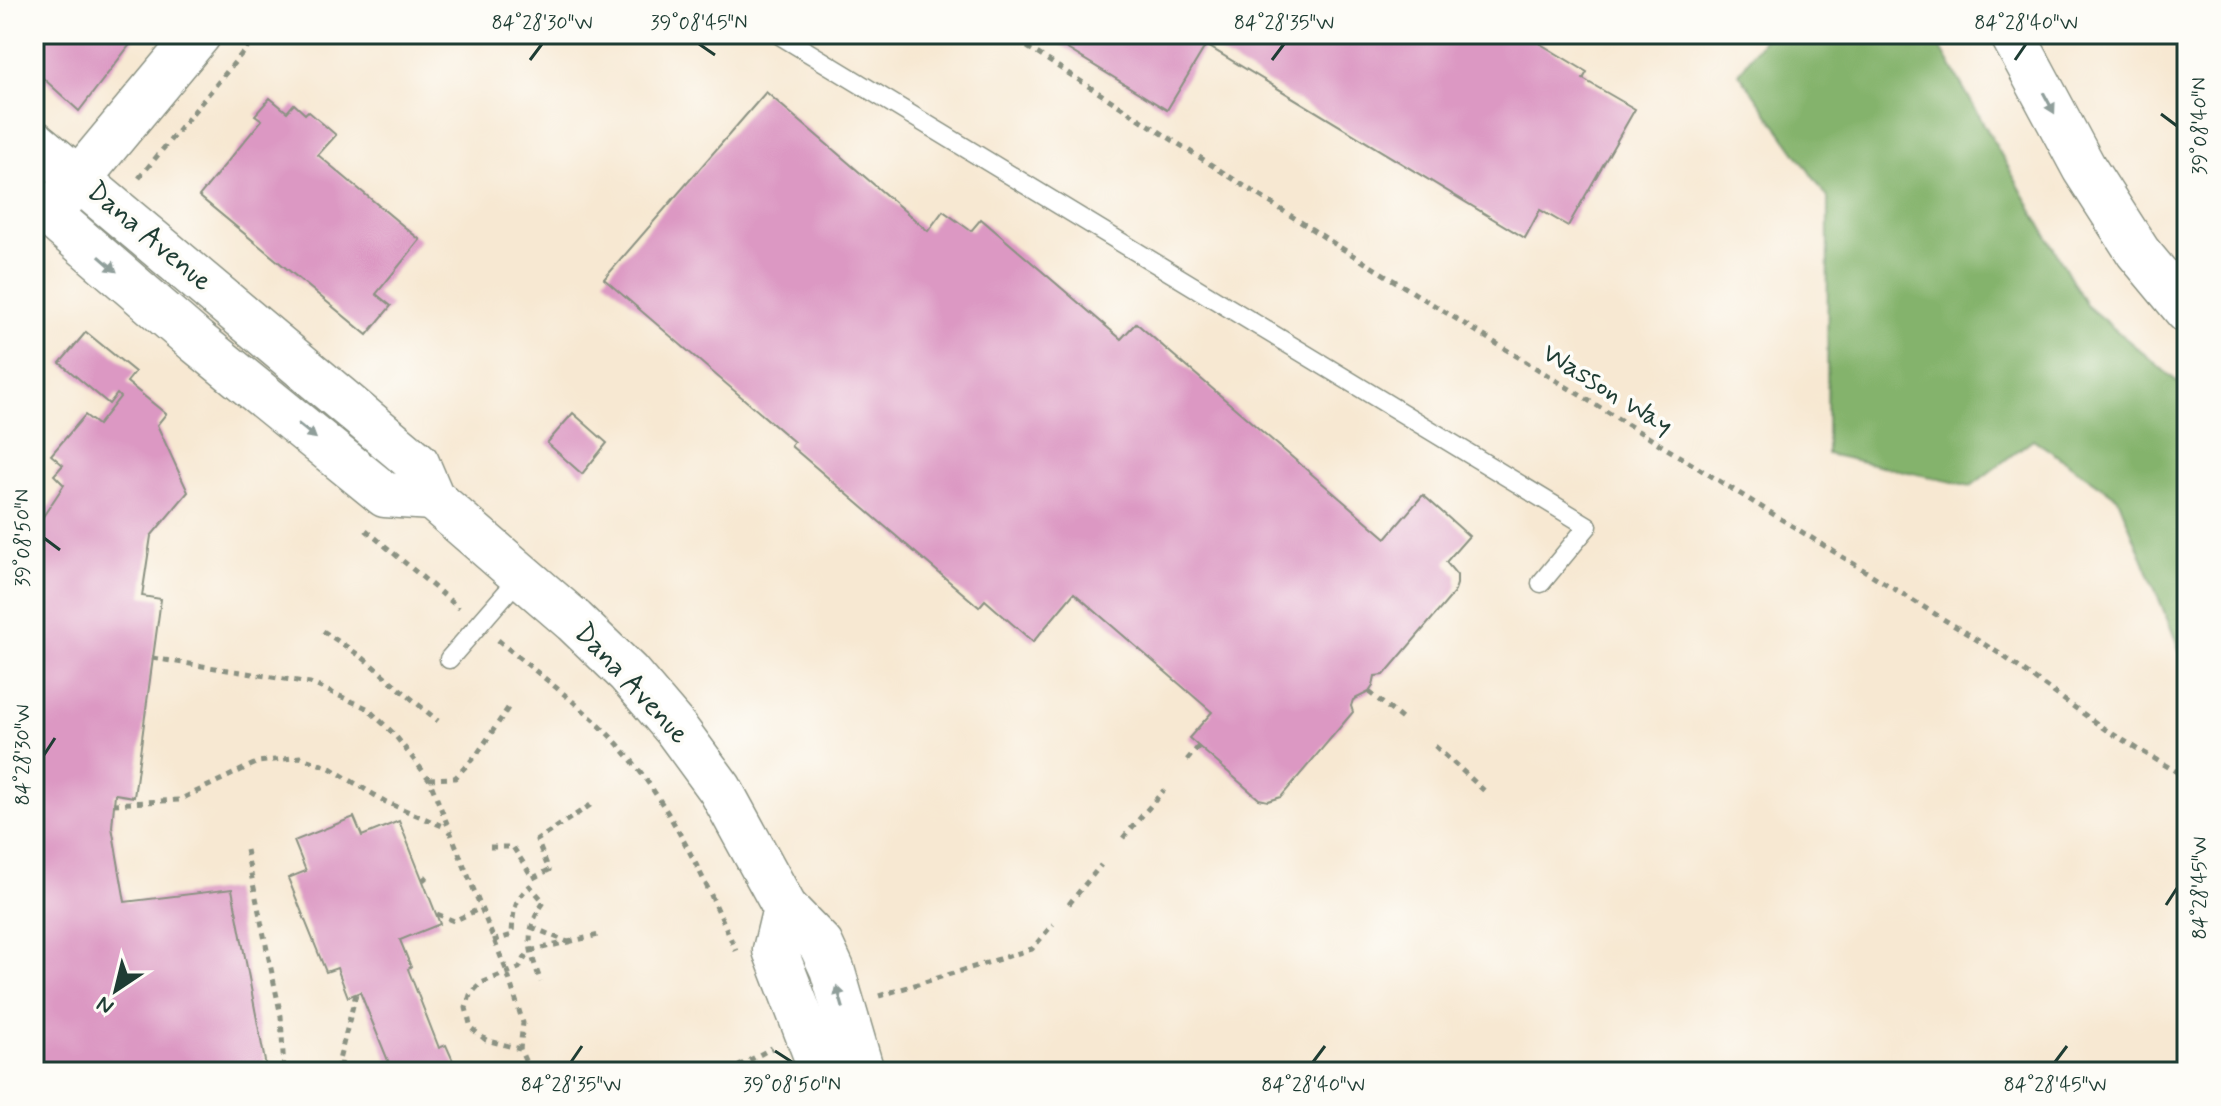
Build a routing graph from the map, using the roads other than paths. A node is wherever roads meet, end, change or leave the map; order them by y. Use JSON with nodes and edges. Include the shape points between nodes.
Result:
{"nodes":[{"id":1,"x":199,"y":34,"type":"edge"},
{"id":2,"x":778,"y":34,"type":"edge"},
{"id":3,"x":2012,"y":34,"type":"edge"},
{"id":4,"x":34,"y":142,"type":"edge"},
{"id":5,"x":78,"y":178,"type":"junction"},
{"id":6,"x":41,"y":207,"type":"edge"},
{"id":7,"x":2187,"y":311,"type":"edge"},
{"id":8,"x":432,"y":498,"type":"junction"},
{"id":9,"x":521,"y":576,"type":"junction"},
{"id":10,"x":1541,"y":583,"type":"dead end"},
{"id":11,"x":449,"y":659,"type":"dead end"},
{"id":12,"x":785,"y":908,"type":"junction"},
{"id":13,"x":822,"y":1072,"type":"edge"},
{"id":14,"x":862,"y":1072,"type":"edge"}],
"edges":[{"from":1,"to":5,"type":"main road"},
{"from":2,"to":10,"type":"lane","via":[[1588,526]]},
{"from":3,"to":7,"type":"main road","one_way":true,"via":[[2084,168],[2138,252]]},
{"from":4,"to":5,"type":"main road","name":"Dana Avenue"},
{"from":5,"to":6,"type":"main road"},
{"from":5,"to":8,"type":"main road","name":"Dana Avenue","via":[[417,463]]},
{"from":6,"to":8,"type":"main road","name":"Dana Avenue","one_way":true,"via":[[385,495]]},
{"from":8,"to":9,"type":"main road","name":"Dana Avenue"},
{"from":9,"to":11,"type":"lane"},
{"from":9,"to":12,"type":"main road","name":"Dana Avenue","via":[[628,673],[676,729],[720,789]]},
{"from":12,"to":13,"type":"main road","via":[[775,950]]},
{"from":14,"to":12,"type":"main road","name":"Dana Avenue","one_way":true,"via":[[821,945]]}]}
